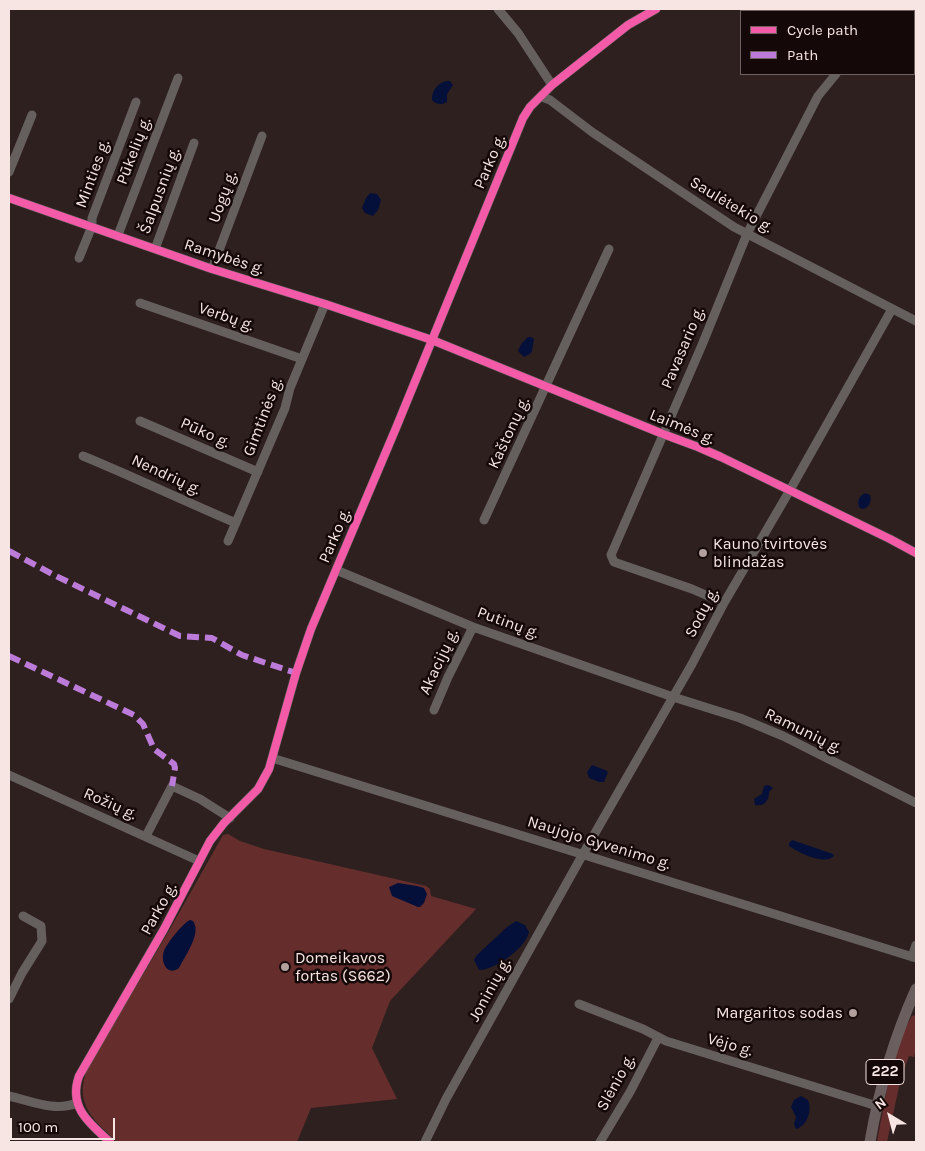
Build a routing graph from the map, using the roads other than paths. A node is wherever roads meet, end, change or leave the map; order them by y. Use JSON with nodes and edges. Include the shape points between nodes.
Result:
{"nodes":[{"id":1,"x":498,"y":9,"type":"edge"},
{"id":2,"x":656,"y":9,"type":"edge"},
{"id":3,"x":831,"y":75,"type":"edge"},
{"id":4,"x":178,"y":78,"type":"dead end"},
{"id":5,"x":552,"y":85,"type":"junction"},
{"id":6,"x":542,"y":96,"type":"junction"},
{"id":7,"x":136,"y":102,"type":"dead end"},
{"id":8,"x":32,"y":115,"type":"dead end"},
{"id":9,"x":262,"y":136,"type":"dead end"},
{"id":10,"x":194,"y":143,"type":"dead end"},
{"id":11,"x":9,"y":172,"type":"edge"},
{"id":12,"x":9,"y":198,"type":"edge"},
{"id":13,"x":92,"y":226,"type":"junction"},
{"id":14,"x":747,"y":234,"type":"junction"},
{"id":15,"x":118,"y":235,"type":"junction"},
{"id":16,"x":155,"y":249,"type":"junction"},
{"id":17,"x":609,"y":249,"type":"dead end"},
{"id":18,"x":79,"y":258,"type":"dead end"},
{"id":19,"x":212,"y":269,"type":"junction"},
{"id":20,"x":140,"y":303,"type":"dead end"},
{"id":21,"x":324,"y":304,"type":"junction"},
{"id":22,"x":892,"y":309,"type":"junction"},
{"id":23,"x":916,"y":321,"type":"edge"},
{"id":24,"x":432,"y":340,"type":"junction"},
{"id":25,"x":302,"y":358,"type":"junction"},
{"id":26,"x":546,"y":386,"type":"junction"},
{"id":27,"x":140,"y":421,"type":"dead end"},
{"id":28,"x":663,"y":434,"type":"junction"},
{"id":29,"x":83,"y":456,"type":"dead end"},
{"id":30,"x":258,"y":472,"type":"junction"},
{"id":31,"x":790,"y":490,"type":"junction"},
{"id":32,"x":484,"y":520,"type":"dead end"},
{"id":33,"x":236,"y":523,"type":"junction"},
{"id":34,"x":228,"y":541,"type":"dead end"},
{"id":35,"x":916,"y":553,"type":"edge"},
{"id":36,"x":336,"y":570,"type":"junction"},
{"id":37,"x":724,"y":604,"type":"junction"},
{"id":38,"x":472,"y":627,"type":"junction"},
{"id":39,"x":672,"y":697,"type":"junction"},
{"id":40,"x":434,"y":710,"type":"dead end"},
{"id":41,"x":272,"y":758,"type":"junction"},
{"id":42,"x":9,"y":776,"type":"edge"},
{"id":43,"x":916,"y":803,"type":"edge"},
{"id":44,"x":230,"y":818,"type":"junction"},
{"id":45,"x":146,"y":836,"type":"junction"},
{"id":46,"x":583,"y":854,"type":"junction"},
{"id":47,"x":199,"y":861,"type":"junction"},
{"id":48,"x":23,"y":916,"type":"dead end"},
{"id":49,"x":916,"y":945,"type":"edge"},
{"id":50,"x":914,"y":958,"type":"edge"},
{"id":51,"x":916,"y":989,"type":"edge"},
{"id":52,"x":9,"y":999,"type":"edge"},
{"id":53,"x":579,"y":1004,"type":"dead end"},
{"id":54,"x":913,"y":1005,"type":"edge"},
{"id":55,"x":658,"y":1038,"type":"junction"},
{"id":56,"x":9,"y":1096,"type":"edge"},
{"id":57,"x":77,"y":1103,"type":"junction"},
{"id":58,"x":877,"y":1106,"type":"junction"},
{"id":59,"x":110,"y":1142,"type":"edge"},
{"id":60,"x":425,"y":1142,"type":"edge"},
{"id":61,"x":600,"y":1142,"type":"edge"},
{"id":62,"x":870,"y":1142,"type":"edge"}],
"edges":[{"from":1,"to":5,"type":"street"},
{"from":2,"to":5,"type":"street","name":"Parko g.","via":[[628,25]]},
{"from":3,"to":14,"type":"street","name":"Pavasario g."},
{"from":4,"to":15,"type":"street","name":"Pūkelių g."},
{"from":5,"to":6,"type":"street","name":"Parko g."},
{"from":6,"to":14,"type":"street","name":"Saulėtekio g."},
{"from":6,"to":24,"type":"street","name":"Parko g.","via":[[523,118]]},
{"from":7,"to":13,"type":"street","name":"Minties g.","via":[[92,218]]},
{"from":8,"to":11,"type":"street"},
{"from":9,"to":19,"type":"street","name":"Uogų g."},
{"from":10,"to":16,"type":"street","name":"Šalpusnių g."},
{"from":12,"to":13,"type":"street","name":"Ramybės g."},
{"from":13,"to":15,"type":"street","name":"Ramybės g."},
{"from":13,"to":18,"type":"street","name":"Minties g."},
{"from":14,"to":22,"type":"street","name":"Saulėtekio g."},
{"from":14,"to":28,"type":"street","name":"Pavasario g."},
{"from":15,"to":16,"type":"street","name":"Ramybės g."},
{"from":16,"to":19,"type":"street","name":"Ramybės g."},
{"from":17,"to":26,"type":"street","name":"Kaštonų g."},
{"from":19,"to":21,"type":"street","name":"Ramybės g."},
{"from":20,"to":25,"type":"street","name":"Verbų g."},
{"from":21,"to":24,"type":"street","name":"Ramybės g."},
{"from":21,"to":25,"type":"street","name":"Gimtinės g."},
{"from":22,"to":23,"type":"street","name":"Saulėtekio g."},
{"from":22,"to":31,"type":"street","name":"Sodų g."},
{"from":24,"to":26,"type":"street","name":"Laimės g."},
{"from":24,"to":36,"type":"street","name":"Parko g."},
{"from":25,"to":30,"type":"street","name":"Gimtinės g."},
{"from":26,"to":28,"type":"street","name":"Laimės g."},
{"from":26,"to":32,"type":"street","name":"Kaštonų g."},
{"from":27,"to":30,"type":"street","name":"Pūko g."},
{"from":28,"to":31,"type":"street","name":"Laimės g."},
{"from":28,"to":37,"type":"street","name":"Pavasario g.","via":[[611,558],[614,562],[692,589]]},
{"from":29,"to":33,"type":"street","name":"Nendrių g."},
{"from":30,"to":33,"type":"street","name":"Gimtinės g."},
{"from":31,"to":35,"type":"street","name":"Laimės g."},
{"from":31,"to":37,"type":"street","name":"Sodų g."},
{"from":33,"to":34,"type":"street","name":"Gimtinės g."},
{"from":36,"to":38,"type":"street","name":"Putinų g."},
{"from":36,"to":41,"type":"street","name":"Parko g.","via":[[301,656]]},
{"from":37,"to":39,"type":"street","name":"Sodų g."},
{"from":38,"to":39,"type":"street","name":"Putinų g."},
{"from":38,"to":40,"type":"street","name":"Akacijų g."},
{"from":39,"to":43,"type":"street","name":"Ramunių g.","via":[[775,732]]},
{"from":39,"to":46,"type":"street","name":"Sodų g."},
{"from":41,"to":44,"type":"street","name":"Parko g.","via":[[258,789]]},
{"from":41,"to":46,"type":"street","name":"Naujojo Gyvenimo g."},
{"from":42,"to":45,"type":"street","name":"Rožių g."},
{"from":44,"to":45,"type":"street","via":[[172,786]]},
{"from":44,"to":47,"type":"street","name":"Parko g.","via":[[217,830]]},
{"from":45,"to":47,"type":"street","name":"Rožių g."},
{"from":46,"to":50,"type":"street","name":"Naujojo Gyvenimo g."},
{"from":46,"to":60,"type":"street","name":"Joninių g."},
{"from":47,"to":57,"type":"street","name":"Parko g.","via":[[164,929],[84,1066],[76,1087]]},
{"from":48,"to":52,"type":"street","via":[[41,926],[43,938]]},
{"from":49,"to":50,"type":"street"},
{"from":51,"to":54,"type":"main road","number":"222"},
{"from":53,"to":55,"type":"street","name":"Vėjo g."},
{"from":54,"to":58,"type":"main road","number":"222","via":[[893,1048]]},
{"from":55,"to":58,"type":"street","name":"Vėjo g."},
{"from":55,"to":61,"type":"street","name":"Slėnio g."},
{"from":56,"to":57,"type":"street","via":[[54,1106]]},
{"from":57,"to":59,"type":"street","via":[[91,1124]]},
{"from":58,"to":62,"type":"main road","number":"222"}]}
